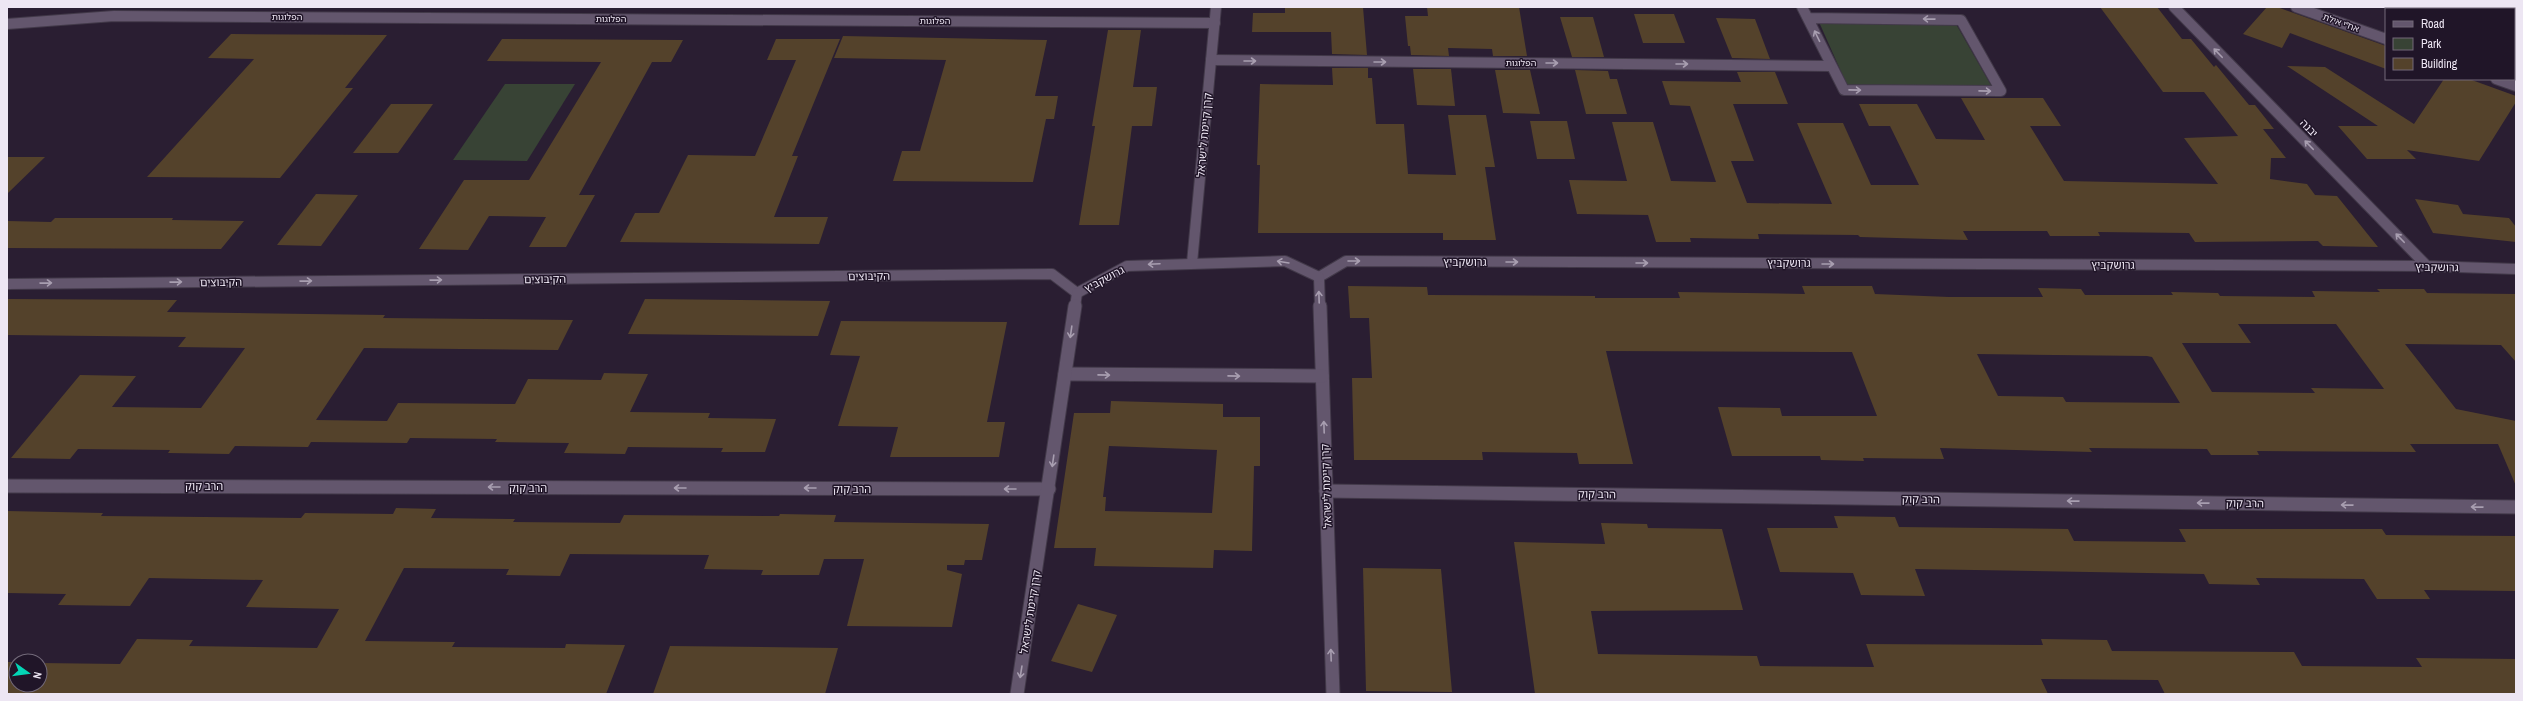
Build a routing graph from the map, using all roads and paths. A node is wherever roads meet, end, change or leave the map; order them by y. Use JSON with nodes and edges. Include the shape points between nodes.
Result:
{"nodes":[{"id":1,"x":1216,"y":7,"type":"edge"},
{"id":2,"x":1802,"y":7,"type":"edge"},
{"id":3,"x":2174,"y":7,"type":"edge"},
{"id":4,"x":2296,"y":7,"type":"edge"},
{"id":5,"x":1808,"y":18,"type":"junction"},
{"id":6,"x":1215,"y":23,"type":"junction"},
{"id":7,"x":7,"y":24,"type":"edge"},
{"id":8,"x":2385,"y":39,"type":"edge"},
{"id":9,"x":1211,"y":60,"type":"junction"},
{"id":10,"x":1831,"y":66,"type":"junction"},
{"id":11,"x":2499,"y":80,"type":"edge"},
{"id":12,"x":2516,"y":86,"type":"edge"},
{"id":13,"x":1192,"y":262,"type":"junction"},
{"id":14,"x":2427,"y":266,"type":"junction"},
{"id":15,"x":2516,"y":269,"type":"edge"},
{"id":16,"x":1319,"y":277,"type":"junction"},
{"id":17,"x":7,"y":284,"type":"edge"},
{"id":18,"x":1077,"y":293,"type":"junction"},
{"id":19,"x":1065,"y":374,"type":"junction"},
{"id":20,"x":1322,"y":376,"type":"junction"},
{"id":21,"x":7,"y":486,"type":"edge"},
{"id":22,"x":1048,"y":489,"type":"junction"},
{"id":23,"x":1326,"y":490,"type":"junction"},
{"id":24,"x":2516,"y":507,"type":"edge"},
{"id":25,"x":1017,"y":694,"type":"edge"},
{"id":26,"x":1332,"y":694,"type":"edge"}],
"edges":[{"from":1,"to":6,"type":"street","name":"קרן קיימת לישראל"},
{"from":2,"to":5,"type":"street"},
{"from":14,"to":3,"type":"street","name":"יבנה","one_way":true},
{"from":4,"to":8,"type":"street","name":"אח\"י אילת"},
{"from":10,"to":5,"type":"street","one_way":true},
{"from":10,"to":5,"type":"street","one_way":true,"via":[[1844,90],[2001,92],[1962,20]]},
{"from":6,"to":7,"type":"street","name":"הפלוגות","via":[[114,16]]},
{"from":6,"to":9,"type":"street","name":"קרן קיימת לישראל"},
{"from":9,"to":10,"type":"street","name":"הפלוגות","one_way":true},
{"from":9,"to":13,"type":"street","name":"קרן קיימת לישראל"},
{"from":11,"to":12,"type":"street"},
{"from":16,"to":13,"type":"street","name":"גרושקביץ","one_way":true,"via":[[1285,261]]},
{"from":13,"to":18,"type":"street","name":"גרושקביץ","one_way":true,"via":[[1127,266]]},
{"from":14,"to":15,"type":"street","name":"גרושקביץ"},
{"from":16,"to":14,"type":"street","name":"גרושקביץ","one_way":true,"via":[[1346,262]]},
{"from":20,"to":16,"type":"street","name":"קרן קיימת לישראל","one_way":true},
{"from":17,"to":18,"type":"street","name":"הקיבוצים","one_way":true,"via":[[1052,274]]},
{"from":18,"to":19,"type":"street","name":"קרן קיימת לישראל","one_way":true},
{"from":19,"to":20,"type":"street","one_way":true},
{"from":19,"to":22,"type":"street","name":"קרן קיימת לישראל","one_way":true},
{"from":23,"to":20,"type":"street","name":"קרן קיימת לישראל","one_way":true},
{"from":22,"to":21,"type":"street","name":"הרב קוק","one_way":true},
{"from":22,"to":25,"type":"street","name":"קרן קיימת לישראל","one_way":true},
{"from":24,"to":23,"type":"street","name":"הרב קוק","one_way":true},
{"from":26,"to":23,"type":"street","name":"קרן קיימת לישראל","one_way":true}]}
